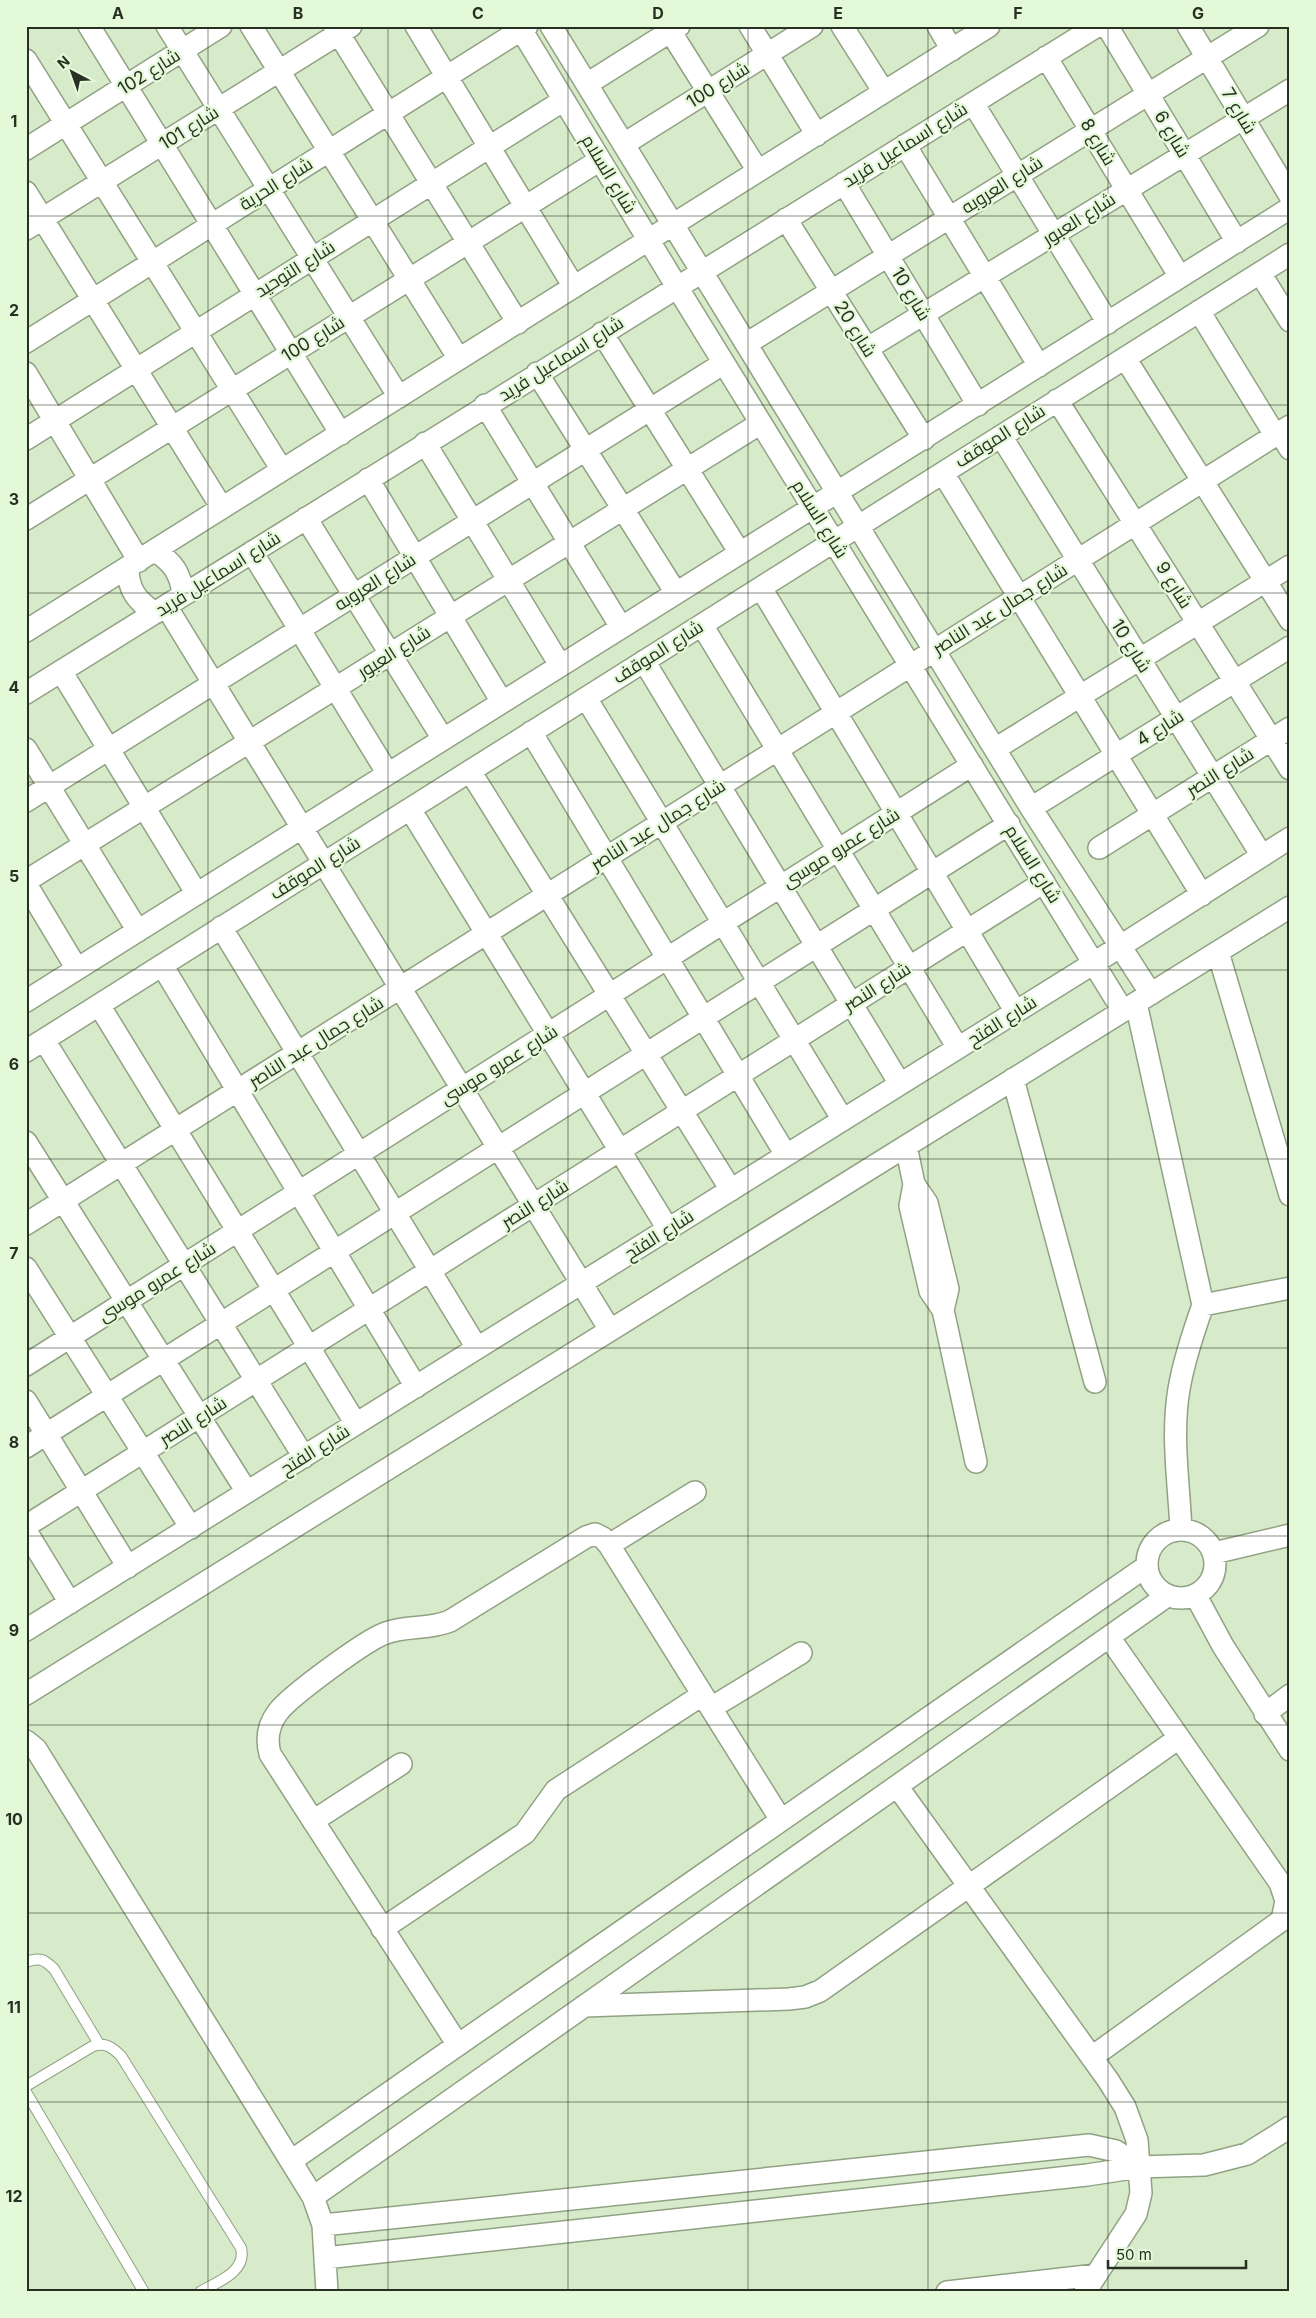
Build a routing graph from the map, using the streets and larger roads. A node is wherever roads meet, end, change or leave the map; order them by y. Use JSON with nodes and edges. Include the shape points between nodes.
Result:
{"nodes":[{"id":1,"x":89,"y":26,"type":"edge"},
{"id":2,"x":168,"y":26,"type":"edge"},
{"id":3,"x":222,"y":26,"type":"edge"},
{"id":4,"x":251,"y":26,"type":"edge"},
{"id":5,"x":416,"y":26,"type":"edge"},
{"id":6,"x":551,"y":26,"type":"edge"},
{"id":7,"x":750,"y":26,"type":"edge"},
{"id":8,"x":812,"y":26,"type":"edge"},
{"id":9,"x":842,"y":26,"type":"edge"},
{"id":10,"x":938,"y":26,"type":"edge"},
{"id":11,"x":990,"y":26,"type":"edge"},
{"id":12,"x":1096,"y":26,"type":"edge"},
{"id":13,"x":1107,"y":26,"type":"edge"},
{"id":14,"x":1188,"y":26,"type":"edge"},
{"id":15,"x":1258,"y":26,"type":"edge"},
{"id":16,"x":523,"y":27,"type":"edge"},
{"id":17,"x":672,"y":28,"type":"edge"},
{"id":18,"x":341,"y":29,"type":"edge"},
{"id":19,"x":952,"y":50,"type":"junction"},
{"id":20,"x":183,"y":51,"type":"junction"},
{"id":21,"x":768,"y":54,"type":"junction"},
{"id":22,"x":1046,"y":57,"type":"junction"},
{"id":23,"x":1208,"y":58,"type":"junction"},
{"id":24,"x":26,"y":60,"type":"edge"},
{"id":25,"x":279,"y":71,"type":"junction"},
{"id":26,"x":447,"y":76,"type":"junction"},
{"id":27,"x":587,"y":84,"type":"junction"},
{"id":28,"x":126,"y":86,"type":"junction"},
{"id":29,"x":1290,"y":90,"type":"edge"},
{"id":30,"x":708,"y":92,"type":"junction"},
{"id":31,"x":884,"y":92,"type":"junction"},
{"id":32,"x":1148,"y":94,"type":"junction"},
{"id":33,"x":564,"y":100,"type":"junction"},
{"id":34,"x":973,"y":103,"type":"junction"},
{"id":35,"x":219,"y":109,"type":"junction"},
{"id":36,"x":389,"y":113,"type":"junction"},
{"id":37,"x":1244,"y":119,"type":"junction"},
{"id":38,"x":66,"y":124,"type":"junction"},
{"id":39,"x":1090,"y":130,"type":"junction"},
{"id":40,"x":817,"y":134,"type":"junction"},
{"id":41,"x":162,"y":144,"type":"junction"},
{"id":42,"x":624,"y":144,"type":"junction"},
{"id":43,"x":905,"y":145,"type":"junction"},
{"id":44,"x":489,"y":148,"type":"junction"},
{"id":45,"x":26,"y":149,"type":"edge"},
{"id":46,"x":329,"y":151,"type":"junction"},
{"id":47,"x":1184,"y":155,"type":"junction"},
{"id":48,"x":600,"y":160,"type":"junction"},
{"id":49,"x":758,"y":172,"type":"junction"},
{"id":50,"x":1017,"y":176,"type":"junction"},
{"id":51,"x":102,"y":182,"type":"junction"},
{"id":52,"x":432,"y":183,"type":"junction"},
{"id":53,"x":844,"y":183,"type":"junction"},
{"id":54,"x":270,"y":188,"type":"junction"},
{"id":55,"x":1127,"y":190,"type":"junction"},
{"id":56,"x":26,"y":192,"type":"edge"},
{"id":57,"x":1290,"y":196,"type":"edge"},
{"id":58,"x":525,"y":207,"type":"junction"},
{"id":59,"x":1290,"y":208,"type":"edge"},
{"id":60,"x":949,"y":218,"type":"junction"},
{"id":61,"x":786,"y":219,"type":"junction"},
{"id":62,"x":372,"y":221,"type":"junction"},
{"id":63,"x":34,"y":224,"type":"edge"},
{"id":64,"x":212,"y":224,"type":"junction"},
{"id":65,"x":673,"y":225,"type":"junction"},
{"id":66,"x":1054,"y":235,"type":"junction"},
{"id":67,"x":649,"y":240,"type":"junction"},
{"id":68,"x":468,"y":242,"type":"junction"},
{"id":69,"x":1237,"y":242,"type":"junction"},
{"id":70,"x":1290,"y":254,"type":"edge"},
{"id":71,"x":888,"y":256,"type":"junction"},
{"id":72,"x":312,"y":259,"type":"junction"},
{"id":73,"x":153,"y":262,"type":"junction"},
{"id":74,"x":702,"y":271,"type":"junction"},
{"id":75,"x":1260,"y":273,"type":"junction"},
{"id":76,"x":985,"y":277,"type":"junction"},
{"id":77,"x":1180,"y":277,"type":"junction"},
{"id":78,"x":409,"y":279,"type":"junction"},
{"id":79,"x":574,"y":287,"type":"junction"},
{"id":80,"x":677,"y":287,"type":"junction"},
{"id":81,"x":832,"y":291,"type":"junction"},
{"id":82,"x":255,"y":294,"type":"junction"},
{"id":83,"x":94,"y":300,"type":"junction"},
{"id":84,"x":1199,"y":311,"type":"junction"},
{"id":85,"x":923,"y":314,"type":"junction"},
{"id":86,"x":349,"y":317,"type":"junction"},
{"id":87,"x":1290,"y":321,"type":"edge"},
{"id":88,"x":518,"y":322,"type":"junction"},
{"id":89,"x":1108,"y":323,"type":"junction"},
{"id":90,"x":196,"y":332,"type":"junction"},
{"id":91,"x":602,"y":333,"type":"junction"},
{"id":92,"x":26,"y":342,"type":"edge"},
{"id":93,"x":746,"y":344,"type":"junction"},
{"id":94,"x":868,"y":348,"type":"junction"},
{"id":95,"x":291,"y":353,"type":"junction"},
{"id":96,"x":1125,"y":358,"type":"junction"},
{"id":97,"x":459,"y":359,"type":"junction"},
{"id":98,"x":724,"y":363,"type":"junction"},
{"id":99,"x":1039,"y":366,"type":"junction"},
{"id":100,"x":136,"y":370,"type":"junction"},
{"id":101,"x":26,"y":373,"type":"edge"},
{"id":102,"x":538,"y":373,"type":"junction"},
{"id":103,"x":232,"y":390,"type":"junction"},
{"id":104,"x":399,"y":397,"type":"junction"},
{"id":105,"x":1057,"y":400,"type":"junction"},
{"id":106,"x":978,"y":404,"type":"junction"},
{"id":107,"x":485,"y":406,"type":"junction"},
{"id":108,"x":650,"y":410,"type":"junction"},
{"id":109,"x":54,"y":421,"type":"junction"},
{"id":110,"x":761,"y":423,"type":"junction"},
{"id":111,"x":172,"y":428,"type":"junction"},
{"id":112,"x":341,"y":434,"type":"junction"},
{"id":113,"x":1001,"y":436,"type":"junction"},
{"id":114,"x":1284,"y":436,"type":"edge"},
{"id":115,"x":26,"y":439,"type":"edge"},
{"id":116,"x":924,"y":439,"type":"junction"},
{"id":117,"x":426,"y":443,"type":"junction"},
{"id":118,"x":586,"y":450,"type":"junction"},
{"id":119,"x":687,"y":469,"type":"junction"},
{"id":120,"x":282,"y":470,"type":"junction"},
{"id":121,"x":943,"y":472,"type":"junction"},
{"id":122,"x":90,"y":479,"type":"junction"},
{"id":123,"x":368,"y":479,"type":"junction"},
{"id":124,"x":1203,"y":481,"type":"junction"},
{"id":125,"x":533,"y":483,"type":"junction"},
{"id":126,"x":838,"y":493,"type":"junction"},
{"id":127,"x":222,"y":508,"type":"junction"},
{"id":128,"x":814,"y":508,"type":"junction"},
{"id":129,"x":623,"y":509,"type":"junction"},
{"id":130,"x":306,"y":518,"type":"junction"},
{"id":131,"x":26,"y":519,"type":"edge"},
{"id":132,"x":472,"y":521,"type":"junction"},
{"id":133,"x":1135,"y":524,"type":"junction"},
{"id":134,"x":858,"y":527,"type":"junction"},
{"id":135,"x":834,"y":541,"type":"junction"},
{"id":136,"x":569,"y":542,"type":"junction"},
{"id":137,"x":252,"y":552,"type":"junction"},
{"id":138,"x":740,"y":553,"type":"junction"},
{"id":139,"x":415,"y":557,"type":"junction"},
{"id":140,"x":141,"y":560,"type":"junction"},
{"id":141,"x":1078,"y":560,"type":"junction"},
{"id":142,"x":1290,"y":566,"type":"edge"},
{"id":143,"x":509,"y":580,"type":"junction"},
{"id":144,"x":1266,"y":581,"type":"junction"},
{"id":145,"x":761,"y":588,"type":"junction"},
{"id":146,"x":676,"y":593,"type":"junction"},
{"id":147,"x":354,"y":596,"type":"junction"},
{"id":148,"x":1020,"y":597,"type":"junction"},
{"id":149,"x":168,"y":604,"type":"junction"},
{"id":150,"x":451,"y":616,"type":"junction"},
{"id":151,"x":1290,"y":620,"type":"edge"},
{"id":152,"x":29,"y":623,"type":"edge"},
{"id":153,"x":1198,"y":623,"type":"junction"},
{"id":154,"x":702,"y":625,"type":"junction"},
{"id":155,"x":621,"y":627,"type":"junction"},
{"id":156,"x":300,"y":629,"type":"junction"},
{"id":157,"x":1290,"y":647,"type":"edge"},
{"id":158,"x":935,"y":651,"type":"junction"},
{"id":159,"x":390,"y":654,"type":"junction"},
{"id":160,"x":1140,"y":659,"type":"junction"},
{"id":161,"x":644,"y":661,"type":"junction"},
{"id":162,"x":560,"y":666,"type":"junction"},
{"id":163,"x":911,"y":666,"type":"junction"},
{"id":164,"x":61,"y":671,"type":"junction"},
{"id":165,"x":1235,"y":682,"type":"junction"},
{"id":166,"x":214,"y":683,"type":"junction"},
{"id":167,"x":336,"y":688,"type":"junction"},
{"id":168,"x":26,"y":693,"type":"edge"},
{"id":169,"x":1080,"y":696,"type":"junction"},
{"id":170,"x":586,"y":698,"type":"junction"},
{"id":171,"x":502,"y":702,"type":"junction"},
{"id":172,"x":836,"y":713,"type":"junction"},
{"id":173,"x":1176,"y":718,"type":"junction"},
{"id":174,"x":1290,"y":728,"type":"edge"},
{"id":175,"x":531,"y":732,"type":"junction"},
{"id":176,"x":442,"y":739,"type":"junction"},
{"id":177,"x":1271,"y":740,"type":"junction"},
{"id":178,"x":250,"y":742,"type":"junction"},
{"id":179,"x":26,"y":749,"type":"edge"},
{"id":180,"x":108,"y":749,"type":"junction"},
{"id":181,"x":995,"y":749,"type":"junction"},
{"id":182,"x":778,"y":750,"type":"junction"},
{"id":183,"x":1116,"y":755,"type":"junction"},
{"id":184,"x":972,"y":765,"type":"junction"},
{"id":185,"x":1290,"y":769,"type":"edge"},
{"id":186,"x":470,"y":771,"type":"junction"},
{"id":187,"x":388,"y":774,"type":"junction"},
{"id":188,"x":1212,"y":777,"type":"junction"},
{"id":189,"x":49,"y":786,"type":"junction"},
{"id":190,"x":720,"y":786,"type":"junction"},
{"id":191,"x":26,"y":801,"type":"edge"},
{"id":192,"x":144,"y":807,"type":"junction"},
{"id":193,"x":1031,"y":808,"type":"junction"},
{"id":194,"x":410,"y":809,"type":"junction"},
{"id":195,"x":896,"y":813,"type":"junction"},
{"id":196,"x":1153,"y":814,"type":"junction"},
{"id":197,"x":662,"y":822,"type":"junction"},
{"id":198,"x":1009,"y":824,"type":"junction"},
{"id":199,"x":302,"y":827,"type":"junction"},
{"id":200,"x":1290,"y":838,"type":"edge"},
{"id":201,"x":85,"y":844,"type":"junction"},
{"id":202,"x":1099,"y":848,"type":"dead end"},
{"id":203,"x":839,"y":850,"type":"junction"},
{"id":204,"x":1262,"y":856,"type":"junction"},
{"id":205,"x":606,"y":858,"type":"junction"},
{"id":206,"x":324,"y":863,"type":"junction"},
{"id":207,"x":932,"y":872,"type":"junction"},
{"id":208,"x":26,"y":882,"type":"edge"},
{"id":209,"x":1044,"y":882,"type":"junction"},
{"id":210,"x":781,"y":887,"type":"junction"},
{"id":211,"x":196,"y":894,"type":"junction"},
{"id":212,"x":548,"y":895,"type":"junction"},
{"id":213,"x":1202,"y":895,"type":"junction"},
{"id":214,"x":1290,"y":907,"type":"edge"},
{"id":215,"x":874,"y":909,"type":"junction"},
{"id":216,"x":723,"y":923,"type":"junction"},
{"id":217,"x":222,"y":928,"type":"junction"},
{"id":218,"x":966,"y":930,"type":"junction"},
{"id":219,"x":138,"y":931,"type":"junction"},
{"id":220,"x":487,"y":934,"type":"junction"},
{"id":221,"x":816,"y":946,"type":"junction"},
{"id":222,"x":1121,"y":946,"type":"junction"},
{"id":223,"x":1218,"y":952,"type":"junction"},
{"id":224,"x":667,"y":958,"type":"junction"},
{"id":225,"x":1094,"y":963,"type":"junction"},
{"id":226,"x":162,"y":965,"type":"junction"},
{"id":227,"x":909,"y":966,"type":"junction"},
{"id":228,"x":77,"y":969,"type":"junction"},
{"id":229,"x":760,"y":982,"type":"junction"},
{"id":230,"x":400,"y":988,"type":"junction"},
{"id":231,"x":610,"y":995,"type":"junction"},
{"id":232,"x":26,"y":1001,"type":"edge"},
{"id":233,"x":851,"y":1003,"type":"junction"},
{"id":234,"x":1136,"y":1003,"type":"junction"},
{"id":235,"x":99,"y":1005,"type":"junction"},
{"id":236,"x":1016,"y":1012,"type":"junction"},
{"id":237,"x":703,"y":1018,"type":"junction"},
{"id":238,"x":548,"y":1034,"type":"junction"},
{"id":239,"x":794,"y":1039,"type":"junction"},
{"id":240,"x":35,"y":1045,"type":"edge"},
{"id":241,"x":958,"y":1048,"type":"junction"},
{"id":242,"x":297,"y":1053,"type":"junction"},
{"id":243,"x":646,"y":1054,"type":"junction"},
{"id":244,"x":738,"y":1075,"type":"junction"},
{"id":245,"x":1014,"y":1079,"type":"junction"},
{"id":246,"x":900,"y":1084,"type":"junction"},
{"id":247,"x":462,"y":1089,"type":"junction"},
{"id":248,"x":238,"y":1091,"type":"junction"},
{"id":249,"x":584,"y":1093,"type":"junction"},
{"id":250,"x":681,"y":1111,"type":"junction"},
{"id":251,"x":843,"y":1120,"type":"junction"},
{"id":252,"x":176,"y":1130,"type":"junction"},
{"id":253,"x":26,"y":1142,"type":"edge"},
{"id":254,"x":906,"y":1146,"type":"junction"},
{"id":255,"x":498,"y":1148,"type":"junction"},
{"id":256,"x":619,"y":1150,"type":"junction"},
{"id":257,"x":359,"y":1154,"type":"junction"},
{"id":258,"x":786,"y":1155,"type":"junction"},
{"id":259,"x":122,"y":1164,"type":"junction"},
{"id":260,"x":730,"y":1190,"type":"junction"},
{"id":261,"x":1289,"y":1190,"type":"edge"},
{"id":262,"x":299,"y":1192,"type":"junction"},
{"id":263,"x":63,"y":1201,"type":"junction"},
{"id":264,"x":533,"y":1204,"type":"junction"},
{"id":265,"x":395,"y":1213,"type":"junction"},
{"id":266,"x":26,"y":1224,"type":"edge"},
{"id":267,"x":668,"y":1229,"type":"junction"},
{"id":268,"x":237,"y":1231,"type":"junction"},
{"id":269,"x":335,"y":1252,"type":"junction"},
{"id":270,"x":184,"y":1264,"type":"junction"},
{"id":271,"x":26,"y":1268,"type":"edge"},
{"id":272,"x":430,"y":1270,"type":"junction"},
{"id":273,"x":582,"y":1284,"type":"junction"},
{"id":274,"x":1290,"y":1288,"type":"edge"},
{"id":275,"x":274,"y":1290,"type":"junction"},
{"id":276,"x":126,"y":1301,"type":"junction"},
{"id":277,"x":1203,"y":1305,"type":"junction"},
{"id":278,"x":369,"y":1308,"type":"junction"},
{"id":279,"x":221,"y":1324,"type":"junction"},
{"id":280,"x":610,"y":1330,"type":"junction"},
{"id":281,"x":70,"y":1337,"type":"junction"},
{"id":282,"x":308,"y":1347,"type":"junction"},
{"id":283,"x":477,"y":1348,"type":"junction"},
{"id":284,"x":164,"y":1360,"type":"junction"},
{"id":285,"x":26,"y":1364,"type":"edge"},
{"id":286,"x":257,"y":1380,"type":"junction"},
{"id":287,"x":1095,"y":1382,"type":"dead end"},
{"id":288,"x":416,"y":1387,"type":"junction"},
{"id":289,"x":107,"y":1396,"type":"junction"},
{"id":290,"x":26,"y":1400,"type":"edge"},
{"id":291,"x":200,"y":1416,"type":"junction"},
{"id":292,"x":356,"y":1424,"type":"junction"},
{"id":293,"x":47,"y":1434,"type":"junction"},
{"id":294,"x":26,"y":1447,"type":"edge"},
{"id":295,"x":143,"y":1452,"type":"junction"},
{"id":296,"x":304,"y":1457,"type":"junction"},
{"id":297,"x":976,"y":1462,"type":"dead end"},
{"id":298,"x":82,"y":1491,"type":"junction"},
{"id":299,"x":247,"y":1492,"type":"junction"},
{"id":300,"x":694,"y":1492,"type":"dead end"},
{"id":301,"x":26,"y":1526,"type":"edge"},
{"id":302,"x":191,"y":1528,"type":"junction"},
{"id":303,"x":26,"y":1530,"type":"edge"},
{"id":304,"x":1181,"y":1530,"type":"junction"},
{"id":305,"x":1290,"y":1535,"type":"edge"},
{"id":306,"x":609,"y":1545,"type":"junction"},
{"id":307,"x":1214,"y":1553,"type":"junction"},
{"id":308,"x":1147,"y":1566,"type":"junction"},
{"id":309,"x":128,"y":1567,"type":"junction"},
{"id":310,"x":1167,"y":1596,"type":"junction"},
{"id":311,"x":1196,"y":1596,"type":"junction"},
{"id":312,"x":70,"y":1603,"type":"junction"},
{"id":313,"x":26,"y":1630,"type":"edge"},
{"id":314,"x":1109,"y":1637,"type":"junction"},
{"id":315,"x":801,"y":1653,"type":"dead end"},
{"id":316,"x":26,"y":1694,"type":"edge"},
{"id":317,"x":1290,"y":1695,"type":"edge"},
{"id":318,"x":707,"y":1702,"type":"junction"},
{"id":319,"x":1265,"y":1714,"type":"junction"},
{"id":320,"x":1179,"y":1738,"type":"junction"},
{"id":321,"x":26,"y":1741,"type":"edge"},
{"id":322,"x":1290,"y":1750,"type":"edge"},
{"id":323,"x":401,"y":1764,"type":"dead end"},
{"id":324,"x":897,"y":1786,"type":"junction"},
{"id":325,"x":781,"y":1820,"type":"junction"},
{"id":326,"x":313,"y":1821,"type":"junction"},
{"id":327,"x":969,"y":1887,"type":"junction"},
{"id":328,"x":382,"y":1928,"type":"junction"},
{"id":329,"x":584,"y":2006,"type":"junction"},
{"id":330,"x":458,"y":2045,"type":"junction"},
{"id":331,"x":1092,"y":2058,"type":"junction"},
{"id":332,"x":1290,"y":2127,"type":"edge"},
{"id":333,"x":291,"y":2161,"type":"junction"},
{"id":334,"x":1139,"y":2167,"type":"junction"},
{"id":335,"x":313,"y":2197,"type":"junction"},
{"id":336,"x":323,"y":2225,"type":"junction"},
{"id":337,"x":325,"y":2258,"type":"junction"},
{"id":338,"x":1090,"y":2283,"type":"edge"},
{"id":339,"x":327,"y":2292,"type":"edge"},
{"id":340,"x":947,"y":2292,"type":"edge"}],
"edges":[{"from":1,"to":28,"type":"street"},
{"from":2,"to":20,"type":"street"},
{"from":3,"to":20,"type":"street","name":"شارع 102"},
{"from":4,"to":25,"type":"street"},
{"from":5,"to":26,"type":"street"},
{"from":6,"to":27,"type":"street","name":"شارع السلام"},
{"from":7,"to":21,"type":"street"},
{"from":8,"to":21,"type":"street","name":"شارع 100"},
{"from":9,"to":31,"type":"street"},
{"from":10,"to":19,"type":"street"},
{"from":11,"to":19,"type":"street"},
{"from":12,"to":22,"type":"street","name":"شارع اسماعيل فريد"},
{"from":13,"to":32,"type":"street","name":"شارع 6"},
{"from":14,"to":23,"type":"street","name":"شارع 7"},
{"from":15,"to":23,"type":"street","name":"شارع العروبه"},
{"from":16,"to":26,"type":"street","name":"شارع الحرية"},
{"from":16,"to":33,"type":"street","name":"شارع السلام"},
{"from":17,"to":27,"type":"street"},
{"from":17,"to":30,"type":"street"},
{"from":18,"to":25,"type":"street","name":"شارع 101"},
{"from":18,"to":36,"type":"street"},
{"from":19,"to":31,"type":"street"},
{"from":20,"to":28,"type":"street","name":"شارع 102"},
{"from":20,"to":35,"type":"street"},
{"from":21,"to":30,"type":"street","name":"شارع 100"},
{"from":21,"to":40,"type":"street"},
{"from":22,"to":34,"type":"street","name":"شارع اسماعيل فريد"},
{"from":22,"to":39,"type":"street","name":"شارع 8"},
{"from":23,"to":32,"type":"street","name":"شارع العروبه"},
{"from":23,"to":37,"type":"street","name":"شارع 7"},
{"from":24,"to":38,"type":"street"},
{"from":25,"to":35,"type":"street","name":"شارع 101"},
{"from":25,"to":46,"type":"street"},
{"from":26,"to":36,"type":"street","name":"شارع الحرية"},
{"from":26,"to":44,"type":"street"},
{"from":27,"to":42,"type":"street","name":"شارع السلام"},
{"from":28,"to":38,"type":"street","name":"شارع 102"},
{"from":28,"to":41,"type":"street"},
{"from":29,"to":37,"type":"street","name":"شارع العبور"},
{"from":30,"to":42,"type":"street","name":"شارع 100"},
{"from":30,"to":49,"type":"street"},
{"from":31,"to":40,"type":"street"},
{"from":32,"to":39,"type":"street","name":"شارع العروبه"},
{"from":32,"to":47,"type":"street","name":"شارع 6"},
{"from":33,"to":44,"type":"street","name":"شارع التوحيد"},
{"from":33,"to":48,"type":"street","name":"شارع السلام"},
{"from":34,"to":43,"type":"street","name":"شارع اسماعيل فريد"},
{"from":34,"to":50,"type":"street"},
{"from":35,"to":41,"type":"street","name":"شارع 101"},
{"from":35,"to":54,"type":"street"},
{"from":36,"to":46,"type":"street","name":"شارع الحرية"},
{"from":36,"to":52,"type":"street"},
{"from":37,"to":47,"type":"street","name":"شارع العبور"},
{"from":37,"to":57,"type":"street","name":"شارع 7"},
{"from":38,"to":45,"type":"street","name":"شارع 102"},
{"from":38,"to":51,"type":"street"},
{"from":39,"to":50,"type":"street","name":"شارع العروبه"},
{"from":39,"to":55,"type":"street","name":"شارع 8"},
{"from":40,"to":49,"type":"street"},
{"from":41,"to":51,"type":"street","name":"شارع 101"},
{"from":41,"to":64,"type":"street"},
{"from":42,"to":65,"type":"street","name":"شارع السلام"},
{"from":43,"to":53,"type":"street","name":"شارع اسماعيل فريد"},
{"from":43,"to":60,"type":"street"},
{"from":44,"to":52,"type":"street","name":"شارع التوحيد"},
{"from":44,"to":58,"type":"street"},
{"from":46,"to":54,"type":"street","name":"شارع الحرية"},
{"from":46,"to":62,"type":"street"},
{"from":47,"to":55,"type":"street","name":"شارع العبور"},
{"from":47,"to":69,"type":"street","name":"شارع 6"},
{"from":48,"to":58,"type":"street","name":"شارع 100"},
{"from":48,"to":67,"type":"street","name":"شارع السلام"},
{"from":49,"to":65,"type":"street"},
{"from":50,"to":60,"type":"street","name":"شارع العروبه"},
{"from":50,"to":66,"type":"street"},
{"from":51,"to":63,"type":"street","name":"شارع 101"},
{"from":51,"to":73,"type":"street"},
{"from":52,"to":62,"type":"street","name":"شارع التوحيد"},
{"from":52,"to":68,"type":"street"},
{"from":53,"to":61,"type":"street","name":"شارع اسماعيل فريد"},
{"from":53,"to":71,"type":"street","name":"شارع 10"},
{"from":54,"to":64,"type":"street","name":"شارع الحرية"},
{"from":54,"to":72,"type":"street"},
{"from":55,"to":66,"type":"street","name":"شارع العبور"},
{"from":55,"to":77,"type":"street","name":"شارع 8"},
{"from":56,"to":63,"type":"street"},
{"from":58,"to":68,"type":"street","name":"شارع 100"},
{"from":58,"to":79,"type":"street"},
{"from":59,"to":69,"type":"street"},
{"from":60,"to":71,"type":"street","name":"شارع العروبه"},
{"from":60,"to":76,"type":"street"},
{"from":61,"to":74,"type":"street","name":"شارع اسماعيل فريد"},
{"from":61,"to":81,"type":"street","name":"شارع 20"},
{"from":62,"to":72,"type":"street","name":"شارع التوحيد"},
{"from":62,"to":78,"type":"street"},
{"from":63,"to":83,"type":"street"},
{"from":64,"to":73,"type":"street","name":"شارع الحرية"},
{"from":64,"to":82,"type":"street"},
{"from":65,"to":67,"type":"street"},
{"from":65,"to":74,"type":"street","name":"شارع السلام"},
{"from":66,"to":76,"type":"street","name":"شارع العبور"},
{"from":66,"to":89,"type":"street"},
{"from":67,"to":79,"type":"street"},
{"from":67,"to":80,"type":"street","name":"شارع السلام"},
{"from":68,"to":78,"type":"street","name":"شارع 100"},
{"from":68,"to":88,"type":"street"},
{"from":69,"to":77,"type":"street"},
{"from":70,"to":75,"type":"street","name":"شارع الموقف"},
{"from":71,"to":81,"type":"street","name":"شارع العروبه"},
{"from":71,"to":85,"type":"street","name":"شارع 10"},
{"from":72,"to":82,"type":"street","name":"شارع التوحيد"},
{"from":72,"to":86,"type":"street"},
{"from":73,"to":83,"type":"street","name":"شارع الحرية"},
{"from":73,"to":90,"type":"street"},
{"from":74,"to":80,"type":"street","name":"شارع اسماعيل فريد"},
{"from":74,"to":93,"type":"street","name":"شارع السلام"},
{"from":75,"to":84,"type":"street","name":"شارع الموقف"},
{"from":75,"to":87,"type":"street"},
{"from":76,"to":85,"type":"street","name":"شارع العبور"},
{"from":76,"to":99,"type":"street"},
{"from":77,"to":89,"type":"street"},
{"from":78,"to":86,"type":"street","name":"شارع 100"},
{"from":78,"to":97,"type":"street"},
{"from":79,"to":88,"type":"street"},
{"from":80,"to":91,"type":"street","name":"شارع اسماعيل فريد"},
{"from":80,"to":98,"type":"street","name":"شارع السلام"},
{"from":81,"to":93,"type":"street","name":"شارع العروبه"},
{"from":81,"to":94,"type":"street","name":"شارع 20"},
{"from":82,"to":90,"type":"street","name":"شارع التوحيد"},
{"from":82,"to":95,"type":"street"},
{"from":83,"to":92,"type":"street","name":"شارع الحرية"},
{"from":83,"to":100,"type":"street"},
{"from":84,"to":96,"type":"street","name":"شارع الموقف"},
{"from":84,"to":114,"type":"street"},
{"from":85,"to":94,"type":"street","name":"شارع العبور"},
{"from":85,"to":106,"type":"street","name":"شارع 10"},
{"from":86,"to":95,"type":"street","name":"شارع 100"},
{"from":86,"to":104,"type":"street"},
{"from":88,"to":97,"type":"street"},
{"from":89,"to":99,"type":"street"},
{"from":90,"to":100,"type":"street","name":"شارع التوحيد"},
{"from":90,"to":103,"type":"street"},
{"from":91,"to":102,"type":"street","name":"شارع اسماعيل فريد"},
{"from":91,"to":108,"type":"street"},
{"from":93,"to":126,"type":"street","name":"شارع السلام"},
{"from":94,"to":116,"type":"street","name":"شارع 20"},
{"from":95,"to":103,"type":"street","name":"شارع 100"},
{"from":95,"to":112,"type":"street"},
{"from":96,"to":105,"type":"street","name":"شارع الموقف"},
{"from":96,"to":124,"type":"street"},
{"from":97,"to":104,"type":"street"},
{"from":98,"to":108,"type":"street","name":"شارع العروبه"},
{"from":98,"to":110,"type":"street","name":"شارع السلام"},
{"from":99,"to":106,"type":"street"},
{"from":100,"to":109,"type":"street","name":"شارع التوحيد"},
{"from":100,"to":111,"type":"street"},
{"from":101,"to":109,"type":"street"},
{"from":102,"to":107,"type":"street","name":"شارع اسماعيل فريد"},
{"from":102,"to":118,"type":"street"},
{"from":103,"to":111,"type":"street","name":"شارع 100"},
{"from":103,"to":120,"type":"street"},
{"from":104,"to":112,"type":"street"},
{"from":105,"to":113,"type":"street","name":"شارع الموقف"},
{"from":105,"to":133,"type":"street","name":"شارع 9"},
{"from":106,"to":116,"type":"street"},
{"from":107,"to":117,"type":"street","name":"شارع اسماعيل فريد"},
{"from":107,"to":125,"type":"street"},
{"from":108,"to":118,"type":"street","name":"شارع العروبه"},
{"from":108,"to":119,"type":"street"},
{"from":109,"to":115,"type":"street","name":"شارع التوحيد"},
{"from":109,"to":122,"type":"street"},
{"from":110,"to":119,"type":"street","name":"شارع العبور"},
{"from":110,"to":128,"type":"street","name":"شارع السلام"},
{"from":111,"to":122,"type":"street","name":"شارع 100"},
{"from":111,"to":127,"type":"street"},
{"from":112,"to":120,"type":"street"},
{"from":113,"to":121,"type":"street","name":"شارع الموقف"},
{"from":113,"to":141,"type":"street","name":"شارع 10"},
{"from":114,"to":124,"type":"street","name":"شارع جمال عبد الناصر"},
{"from":116,"to":126,"type":"street"},
{"from":117,"to":123,"type":"street","name":"شارع اسماعيل فريد"},
{"from":117,"to":132,"type":"street"},
{"from":118,"to":125,"type":"street","name":"شارع العروبه"},
{"from":118,"to":129,"type":"street"},
{"from":119,"to":129,"type":"street","name":"شارع العبور"},
{"from":119,"to":138,"type":"street"},
{"from":120,"to":127,"type":"street"},
{"from":121,"to":134,"type":"street","name":"شارع الموقف"},
{"from":121,"to":148,"type":"street"},
{"from":122,"to":131,"type":"street","name":"شارع 100"},
{"from":122,"to":140,"type":"street"},
{"from":123,"to":130,"type":"street","name":"شارع اسماعيل فريد"},
{"from":123,"to":139,"type":"street"},
{"from":124,"to":133,"type":"street","name":"شارع جمال عبد الناصر"},
{"from":124,"to":144,"type":"street"},
{"from":125,"to":132,"type":"street","name":"شارع العروبه"},
{"from":125,"to":136,"type":"street"},
{"from":126,"to":128,"type":"street"},
{"from":126,"to":134,"type":"street","name":"شارع السلام"},
{"from":127,"to":140,"type":"street"},
{"from":128,"to":135,"type":"street","name":"شارع السلام"},
{"from":128,"to":138,"type":"street"},
{"from":129,"to":136,"type":"street","name":"شارع العبور"},
{"from":129,"to":146,"type":"street"},
{"from":130,"to":137,"type":"street","name":"شارع اسماعيل فريد"},
{"from":130,"to":147,"type":"street"},
{"from":132,"to":139,"type":"street","name":"شارع العروبه"},
{"from":132,"to":143,"type":"street"},
{"from":133,"to":141,"type":"street","name":"شارع جمال عبد الناصر"},
{"from":133,"to":153,"type":"street","name":"شارع 9"},
{"from":134,"to":135,"type":"street","name":"شارع الموقف"},
{"from":134,"to":158,"type":"street","name":"شارع السلام"},
{"from":135,"to":145,"type":"street","name":"شارع الموقف"},
{"from":135,"to":163,"type":"street","name":"شارع السلام"},
{"from":136,"to":143,"type":"street","name":"شارع العبور"},
{"from":136,"to":155,"type":"street"},
{"from":137,"to":149,"type":"street","name":"شارع اسماعيل فريد"},
{"from":137,"to":156,"type":"street"},
{"from":138,"to":146,"type":"street"},
{"from":139,"to":147,"type":"street","name":"شارع العروبه"},
{"from":139,"to":150,"type":"street"},
{"from":140,"to":149,"type":"street","via":[[128,581],[133,594],[142,605]]},
{"from":140,"to":149,"type":"street","via":[[167,559],[176,569],[182,582]]},
{"from":140,"to":152,"type":"street"},
{"from":141,"to":148,"type":"street","name":"شارع جمال عبد الناصر"},
{"from":141,"to":160,"type":"street","name":"شارع 10"},
{"from":142,"to":144,"type":"street"},
{"from":143,"to":150,"type":"street","name":"شارع العبور"},
{"from":143,"to":162,"type":"street"},
{"from":144,"to":151,"type":"street"},
{"from":144,"to":153,"type":"street"},
{"from":145,"to":154,"type":"street","name":"شارع الموقف"},
{"from":145,"to":172,"type":"street"},
{"from":146,"to":155,"type":"street"},
{"from":147,"to":156,"type":"street","name":"شارع العروبه"},
{"from":147,"to":159,"type":"street"},
{"from":148,"to":158,"type":"street","name":"شارع جمال عبد الناصر"},
{"from":148,"to":169,"type":"street"},
{"from":149,"to":164,"type":"street","name":"شارع اسماعيل فريد"},
{"from":149,"to":166,"type":"street"},
{"from":150,"to":159,"type":"street","name":"شارع العبور"},
{"from":150,"to":171,"type":"street"},
{"from":153,"to":160,"type":"street"},
{"from":153,"to":165,"type":"street","name":"شارع 9"},
{"from":154,"to":161,"type":"street","name":"شارع الموقف"},
{"from":154,"to":182,"type":"street"},
{"from":155,"to":162,"type":"street"},
{"from":156,"to":166,"type":"street","name":"شارع العروبه"},
{"from":156,"to":167,"type":"street"},
{"from":157,"to":165,"type":"street","name":"شارع 4"},
{"from":158,"to":163,"type":"street","name":"شارع جمال عبد الناصر"},
{"from":158,"to":181,"type":"street","name":"شارع السلام"},
{"from":159,"to":167,"type":"street","name":"شارع العبور"},
{"from":159,"to":176,"type":"street"},
{"from":160,"to":169,"type":"street"},
{"from":160,"to":173,"type":"street","name":"شارع 10"},
{"from":161,"to":170,"type":"street","name":"شارع الموقف"},
{"from":161,"to":190,"type":"street"},
{"from":162,"to":171,"type":"street"},
{"from":163,"to":172,"type":"street","name":"شارع جمال عبد الناصر"},
{"from":163,"to":184,"type":"street","name":"شارع السلام"},
{"from":164,"to":168,"type":"street","name":"شارع اسماعيل فريد"},
{"from":164,"to":180,"type":"street"},
{"from":165,"to":173,"type":"street","name":"شارع 4"},
{"from":165,"to":177,"type":"street","name":"شارع 9"},
{"from":166,"to":178,"type":"street"},
{"from":166,"to":180,"type":"street","name":"شارع العروبه"},
{"from":167,"to":178,"type":"street","name":"شارع العبور"},
{"from":167,"to":187,"type":"street"},
{"from":169,"to":181,"type":"street"},
{"from":169,"to":183,"type":"street"},
{"from":170,"to":175,"type":"street","name":"شارع الموقف"},
{"from":170,"to":197,"type":"street"},
{"from":171,"to":176,"type":"street"},
{"from":172,"to":182,"type":"street","name":"شارع جمال عبد الناصر"},
{"from":172,"to":195,"type":"street"},
{"from":173,"to":183,"type":"street","name":"شارع 4"},
{"from":173,"to":188,"type":"street","name":"شارع 10"},
{"from":174,"to":177,"type":"street","name":"شارع النصر"},
{"from":175,"to":186,"type":"street","name":"شارع الموقف"},
{"from":175,"to":205,"type":"street"},
{"from":176,"to":187,"type":"street"},
{"from":177,"to":185,"type":"street","name":"شارع 9"},
{"from":177,"to":188,"type":"street","name":"شارع النصر"},
{"from":178,"to":192,"type":"street","name":"شارع العبور"},
{"from":178,"to":199,"type":"street"},
{"from":179,"to":189,"type":"street"},
{"from":180,"to":189,"type":"street","name":"شارع العروبه"},
{"from":180,"to":192,"type":"street"},
{"from":181,"to":193,"type":"street","name":"شارع السلام"},
{"from":182,"to":190,"type":"street","name":"شارع جمال عبد الناصر"},
{"from":182,"to":203,"type":"street"},
{"from":183,"to":193,"type":"street","name":"شارع 4"},
{"from":183,"to":196,"type":"street"},
{"from":184,"to":195,"type":"street","name":"شارع عمرو موسى"},
{"from":184,"to":198,"type":"street","name":"شارع السلام"},
{"from":186,"to":194,"type":"street","name":"شارع الموقف"},
{"from":186,"to":212,"type":"street"},
{"from":187,"to":199,"type":"street"},
{"from":188,"to":196,"type":"street","name":"شارع النصر"},
{"from":188,"to":204,"type":"street","name":"شارع 10"},
{"from":189,"to":191,"type":"street","name":"شارع العروبه"},
{"from":189,"to":201,"type":"street"},
{"from":190,"to":197,"type":"street","name":"شارع جمال عبد الناصر"},
{"from":190,"to":210,"type":"street"},
{"from":192,"to":201,"type":"street","name":"شارع العبور"},
{"from":192,"to":211,"type":"street"},
{"from":193,"to":222,"type":"street","name":"شارع السلام"},
{"from":194,"to":206,"type":"street","name":"شارع الموقف"},
{"from":194,"to":220,"type":"street"},
{"from":195,"to":203,"type":"street","name":"شارع عمرو موسى"},
{"from":195,"to":207,"type":"street"},
{"from":196,"to":202,"type":"street","name":"شارع النصر"},
{"from":196,"to":213,"type":"street"},
{"from":197,"to":205,"type":"street","name":"شارع جمال عبد الناصر"},
{"from":197,"to":216,"type":"street"},
{"from":198,"to":207,"type":"street"},
{"from":198,"to":209,"type":"street","name":"شارع السلام"},
{"from":199,"to":206,"type":"street"},
{"from":199,"to":211,"type":"street"},
{"from":200,"to":204,"type":"street","name":"شارع الفتح"},
{"from":201,"to":208,"type":"street","name":"شارع العبور"},
{"from":201,"to":219,"type":"street"},
{"from":203,"to":210,"type":"street","name":"شارع عمرو موسى"},
{"from":203,"to":215,"type":"street"},
{"from":204,"to":213,"type":"street","name":"شارع الفتح"},
{"from":205,"to":212,"type":"street","name":"شارع جمال عبد الناصر"},
{"from":205,"to":224,"type":"street"},
{"from":206,"to":217,"type":"street","name":"شارع الموقف"},
{"from":206,"to":230,"type":"street"},
{"from":207,"to":215,"type":"street"},
{"from":207,"to":218,"type":"street"},
{"from":208,"to":228,"type":"street"},
{"from":209,"to":218,"type":"street","name":"شارع النصر"},
{"from":209,"to":225,"type":"street","name":"شارع السلام"},
{"from":210,"to":216,"type":"street","name":"شارع عمرو موسى"},
{"from":210,"to":221,"type":"street"},
{"from":211,"to":219,"type":"street"},
{"from":212,"to":220,"type":"street","name":"شارع جمال عبد الناصر"},
{"from":212,"to":231,"type":"street"},
{"from":213,"to":222,"type":"street","name":"شارع الفتح"},
{"from":214,"to":223,"type":"street"},
{"from":215,"to":221,"type":"street"},
{"from":215,"to":227,"type":"street"},
{"from":216,"to":224,"type":"street","name":"شارع عمرو موسى"},
{"from":216,"to":229,"type":"street"},
{"from":217,"to":226,"type":"street","name":"شارع الموقف"},
{"from":217,"to":242,"type":"street"},
{"from":218,"to":227,"type":"street","name":"شارع النصر"},
{"from":218,"to":236,"type":"street"},
{"from":219,"to":228,"type":"street"},
{"from":220,"to":230,"type":"street","name":"شارع جمال عبد الناصر"},
{"from":220,"to":238,"type":"street"},
{"from":221,"to":229,"type":"street"},
{"from":221,"to":233,"type":"street"},
{"from":222,"to":225,"type":"street","name":"شارع الفتح"},
{"from":222,"to":234,"type":"street","name":"شارع السلام"},
{"from":223,"to":234,"type":"street"},
{"from":223,"to":261,"type":"street"},
{"from":224,"to":231,"type":"street","name":"شارع عمرو موسى"},
{"from":224,"to":237,"type":"street"},
{"from":225,"to":234,"type":"street","name":"شارع السلام"},
{"from":225,"to":236,"type":"street","name":"شارع الفتح"},
{"from":226,"to":235,"type":"street","name":"شارع الموقف"},
{"from":226,"to":248,"type":"street"},
{"from":227,"to":233,"type":"street","name":"شارع النصر"},
{"from":227,"to":241,"type":"street"},
{"from":228,"to":232,"type":"street"},
{"from":229,"to":237,"type":"street"},
{"from":229,"to":239,"type":"street"},
{"from":230,"to":242,"type":"street","name":"شارع جمال عبد الناصر"},
{"from":230,"to":247,"type":"street"},
{"from":231,"to":238,"type":"street","name":"شارع عمرو موسى"},
{"from":231,"to":243,"type":"street"},
{"from":233,"to":239,"type":"street","name":"شارع النصر"},
{"from":233,"to":246,"type":"street"},
{"from":234,"to":245,"type":"street"},
{"from":234,"to":277,"type":"street"},
{"from":235,"to":240,"type":"street","name":"شارع الموقف"},
{"from":235,"to":252,"type":"street"},
{"from":236,"to":241,"type":"street","name":"شارع الفتح"},
{"from":237,"to":243,"type":"street"},
{"from":237,"to":244,"type":"street"},
{"from":238,"to":247,"type":"street","name":"شارع عمرو موسى"},
{"from":238,"to":249,"type":"street"},
{"from":239,"to":244,"type":"street","name":"شارع النصر"},
{"from":239,"to":251,"type":"street"},
{"from":240,"to":259,"type":"street"},
{"from":241,"to":246,"type":"street","name":"شارع الفتح"},
{"from":242,"to":248,"type":"street","name":"شارع جمال عبد الناصر"},
{"from":242,"to":257,"type":"street"},
{"from":243,"to":249,"type":"street"},
{"from":243,"to":250,"type":"street"},
{"from":244,"to":250,"type":"street","name":"شارع النصر"},
{"from":244,"to":258,"type":"street"},
{"from":245,"to":254,"type":"street"},
{"from":245,"to":287,"type":"street"},
{"from":246,"to":251,"type":"street","name":"شارع الفتح"},
{"from":247,"to":255,"type":"street"},
{"from":247,"to":257,"type":"street","name":"شارع عمرو موسى"},
{"from":248,"to":252,"type":"street","name":"شارع جمال عبد الناصر"},
{"from":248,"to":262,"type":"street"},
{"from":249,"to":255,"type":"street"},
{"from":249,"to":256,"type":"street"},
{"from":250,"to":256,"type":"street","name":"شارع النصر"},
{"from":250,"to":260,"type":"street"},
{"from":251,"to":258,"type":"street","name":"شارع الفتح"},
{"from":252,"to":259,"type":"street","name":"شارع جمال عبد الناصر"},
{"from":252,"to":268,"type":"street"},
{"from":253,"to":263,"type":"street"},
{"from":254,"to":280,"type":"street"},
{"from":254,"to":297,"type":"street","via":[[914,1184],[927,1203],[948,1289],[943,1310]]},
{"from":255,"to":264,"type":"street"},
{"from":255,"to":265,"type":"street"},
{"from":256,"to":264,"type":"street","name":"شارع النصر"},
{"from":256,"to":267,"type":"street"},
{"from":257,"to":262,"type":"street","name":"شارع عمرو موسى"},
{"from":257,"to":265,"type":"street"},
{"from":258,"to":260,"type":"street","name":"شارع الفتح"},
{"from":259,"to":263,"type":"street","name":"شارع جمال عبد الناصر"},
{"from":259,"to":270,"type":"street"},
{"from":260,"to":267,"type":"street","name":"شارع الفتح"},
{"from":262,"to":268,"type":"street","name":"شارع عمرو موسى"},
{"from":262,"to":269,"type":"street"},
{"from":263,"to":266,"type":"street","name":"شارع جمال عبد الناصر"},
{"from":263,"to":276,"type":"street"},
{"from":264,"to":272,"type":"street","name":"شارع النصر"},
{"from":264,"to":273,"type":"street"},
{"from":265,"to":269,"type":"street"},
{"from":265,"to":272,"type":"street"},
{"from":267,"to":273,"type":"street","name":"شارع الفتح"},
{"from":268,"to":270,"type":"street","name":"شارع عمرو موسى"},
{"from":268,"to":275,"type":"street"},
{"from":269,"to":275,"type":"street"},
{"from":269,"to":278,"type":"street"},
{"from":270,"to":276,"type":"street","name":"شارع عمرو موسى"},
{"from":270,"to":279,"type":"street"},
{"from":271,"to":281,"type":"street"},
{"from":272,"to":278,"type":"street","name":"شارع النصر"},
{"from":272,"to":283,"type":"street"},
{"from":273,"to":280,"type":"street"},
{"from":273,"to":283,"type":"street","name":"شارع الفتح"},
{"from":274,"to":277,"type":"street"},
{"from":275,"to":279,"type":"street"},
{"from":275,"to":282,"type":"street"},
{"from":276,"to":281,"type":"street","name":"شارع عمرو موسى"},
{"from":276,"to":284,"type":"street"},
{"from":277,"to":304,"type":"street","via":[[1188,1346],[1178,1391],[1176,1444]]},
{"from":278,"to":282,"type":"street","name":"شارع النصر"},
{"from":278,"to":288,"type":"street"},
{"from":279,"to":284,"type":"street"},
{"from":279,"to":286,"type":"street"},
{"from":280,"to":316,"type":"street"},
{"from":281,"to":285,"type":"street","name":"شارع عمرو موسى"},
{"from":281,"to":289,"type":"street"},
{"from":282,"to":286,"type":"street","name":"شارع النصر"},
{"from":282,"to":292,"type":"street"},
{"from":283,"to":288,"type":"street","name":"شارع الفتح"},
{"from":284,"to":289,"type":"street"},
{"from":284,"to":291,"type":"street"},
{"from":286,"to":291,"type":"street","name":"شارع النصر"},
{"from":286,"to":296,"type":"street"},
{"from":288,"to":292,"type":"street","name":"شارع الفتح"},
{"from":289,"to":293,"type":"street"},
{"from":289,"to":295,"type":"street"},
{"from":290,"to":293,"type":"street"},
{"from":291,"to":295,"type":"street","name":"شارع النصر"},
{"from":291,"to":299,"type":"street"},
{"from":292,"to":296,"type":"street","name":"شارع الفتح"},
{"from":293,"to":294,"type":"street"},
{"from":293,"to":298,"type":"street"},
{"from":295,"to":298,"type":"street","name":"شارع النصر"},
{"from":295,"to":302,"type":"street"},
{"from":296,"to":299,"type":"street","name":"شارع الفتح"},
{"from":298,"to":301,"type":"street","name":"شارع النصر"},
{"from":298,"to":309,"type":"street"},
{"from":299,"to":302,"type":"street","name":"شارع الفتح"},
{"from":300,"to":306,"type":"street"},
{"from":302,"to":309,"type":"street","name":"شارع الفتح"},
{"from":303,"to":312,"type":"street"},
{"from":304,"to":307,"type":"street","via":[[1198,1534]]},
{"from":304,"to":308,"type":"street","via":[[1172,1531],[1156,1541]]},
{"from":305,"to":307,"type":"street"},
{"from":306,"to":318,"type":"street"},
{"from":306,"to":326,"type":"street","via":[[595,1534],[586,1537],[450,1622],[379,1635],[291,1699],[278,1712],[266,1741],[270,1754]]},
{"from":307,"to":311,"type":"street","via":[[1213,1578]]},
{"from":308,"to":310,"type":"street","via":[[1153,1584]]},
{"from":308,"to":325,"type":"street"},
{"from":309,"to":312,"type":"street","name":"شارع الفتح"},
{"from":310,"to":311,"type":"street","via":[[1186,1599]]},
{"from":310,"to":314,"type":"street"},
{"from":311,"to":319,"type":"street"},
{"from":312,"to":313,"type":"street","name":"شارع الفتح"},
{"from":314,"to":320,"type":"street"},
{"from":314,"to":324,"type":"street"},
{"from":315,"to":318,"type":"street"},
{"from":317,"to":319,"type":"street"},
{"from":318,"to":325,"type":"street"},
{"from":318,"to":328,"type":"street","via":[[556,1790],[525,1833]]},
{"from":319,"to":322,"type":"street"},
{"from":320,"to":327,"type":"street"},
{"from":320,"to":331,"type":"street","via":[[1280,1883],[1286,1901],[1285,1911],[1282,1920]]},
{"from":321,"to":333,"type":"street","via":[[36,1749]]},
{"from":323,"to":326,"type":"street"},
{"from":324,"to":327,"type":"street"},
{"from":324,"to":329,"type":"street"},
{"from":325,"to":330,"type":"street"},
{"from":326,"to":328,"type":"street"},
{"from":327,"to":329,"type":"street","via":[[834,1982],[806,1997]]},
{"from":327,"to":331,"type":"street"},
{"from":328,"to":330,"type":"street"},
{"from":329,"to":335,"type":"street"},
{"from":330,"to":333,"type":"street"},
{"from":331,"to":334,"type":"street","via":[[1125,2107],[1137,2140]]},
{"from":332,"to":334,"type":"street","via":[[1247,2154],[1204,2165]]},
{"from":333,"to":335,"type":"street"},
{"from":334,"to":336,"type":"street","via":[[1116,2151],[1089,2145]]},
{"from":334,"to":337,"type":"street"},
{"from":334,"to":338,"type":"street","via":[[1141,2192],[1136,2214]]},
{"from":335,"to":336,"type":"street"},
{"from":336,"to":337,"type":"street"},
{"from":337,"to":339,"type":"street"},
{"from":338,"to":340,"type":"street"}]}
